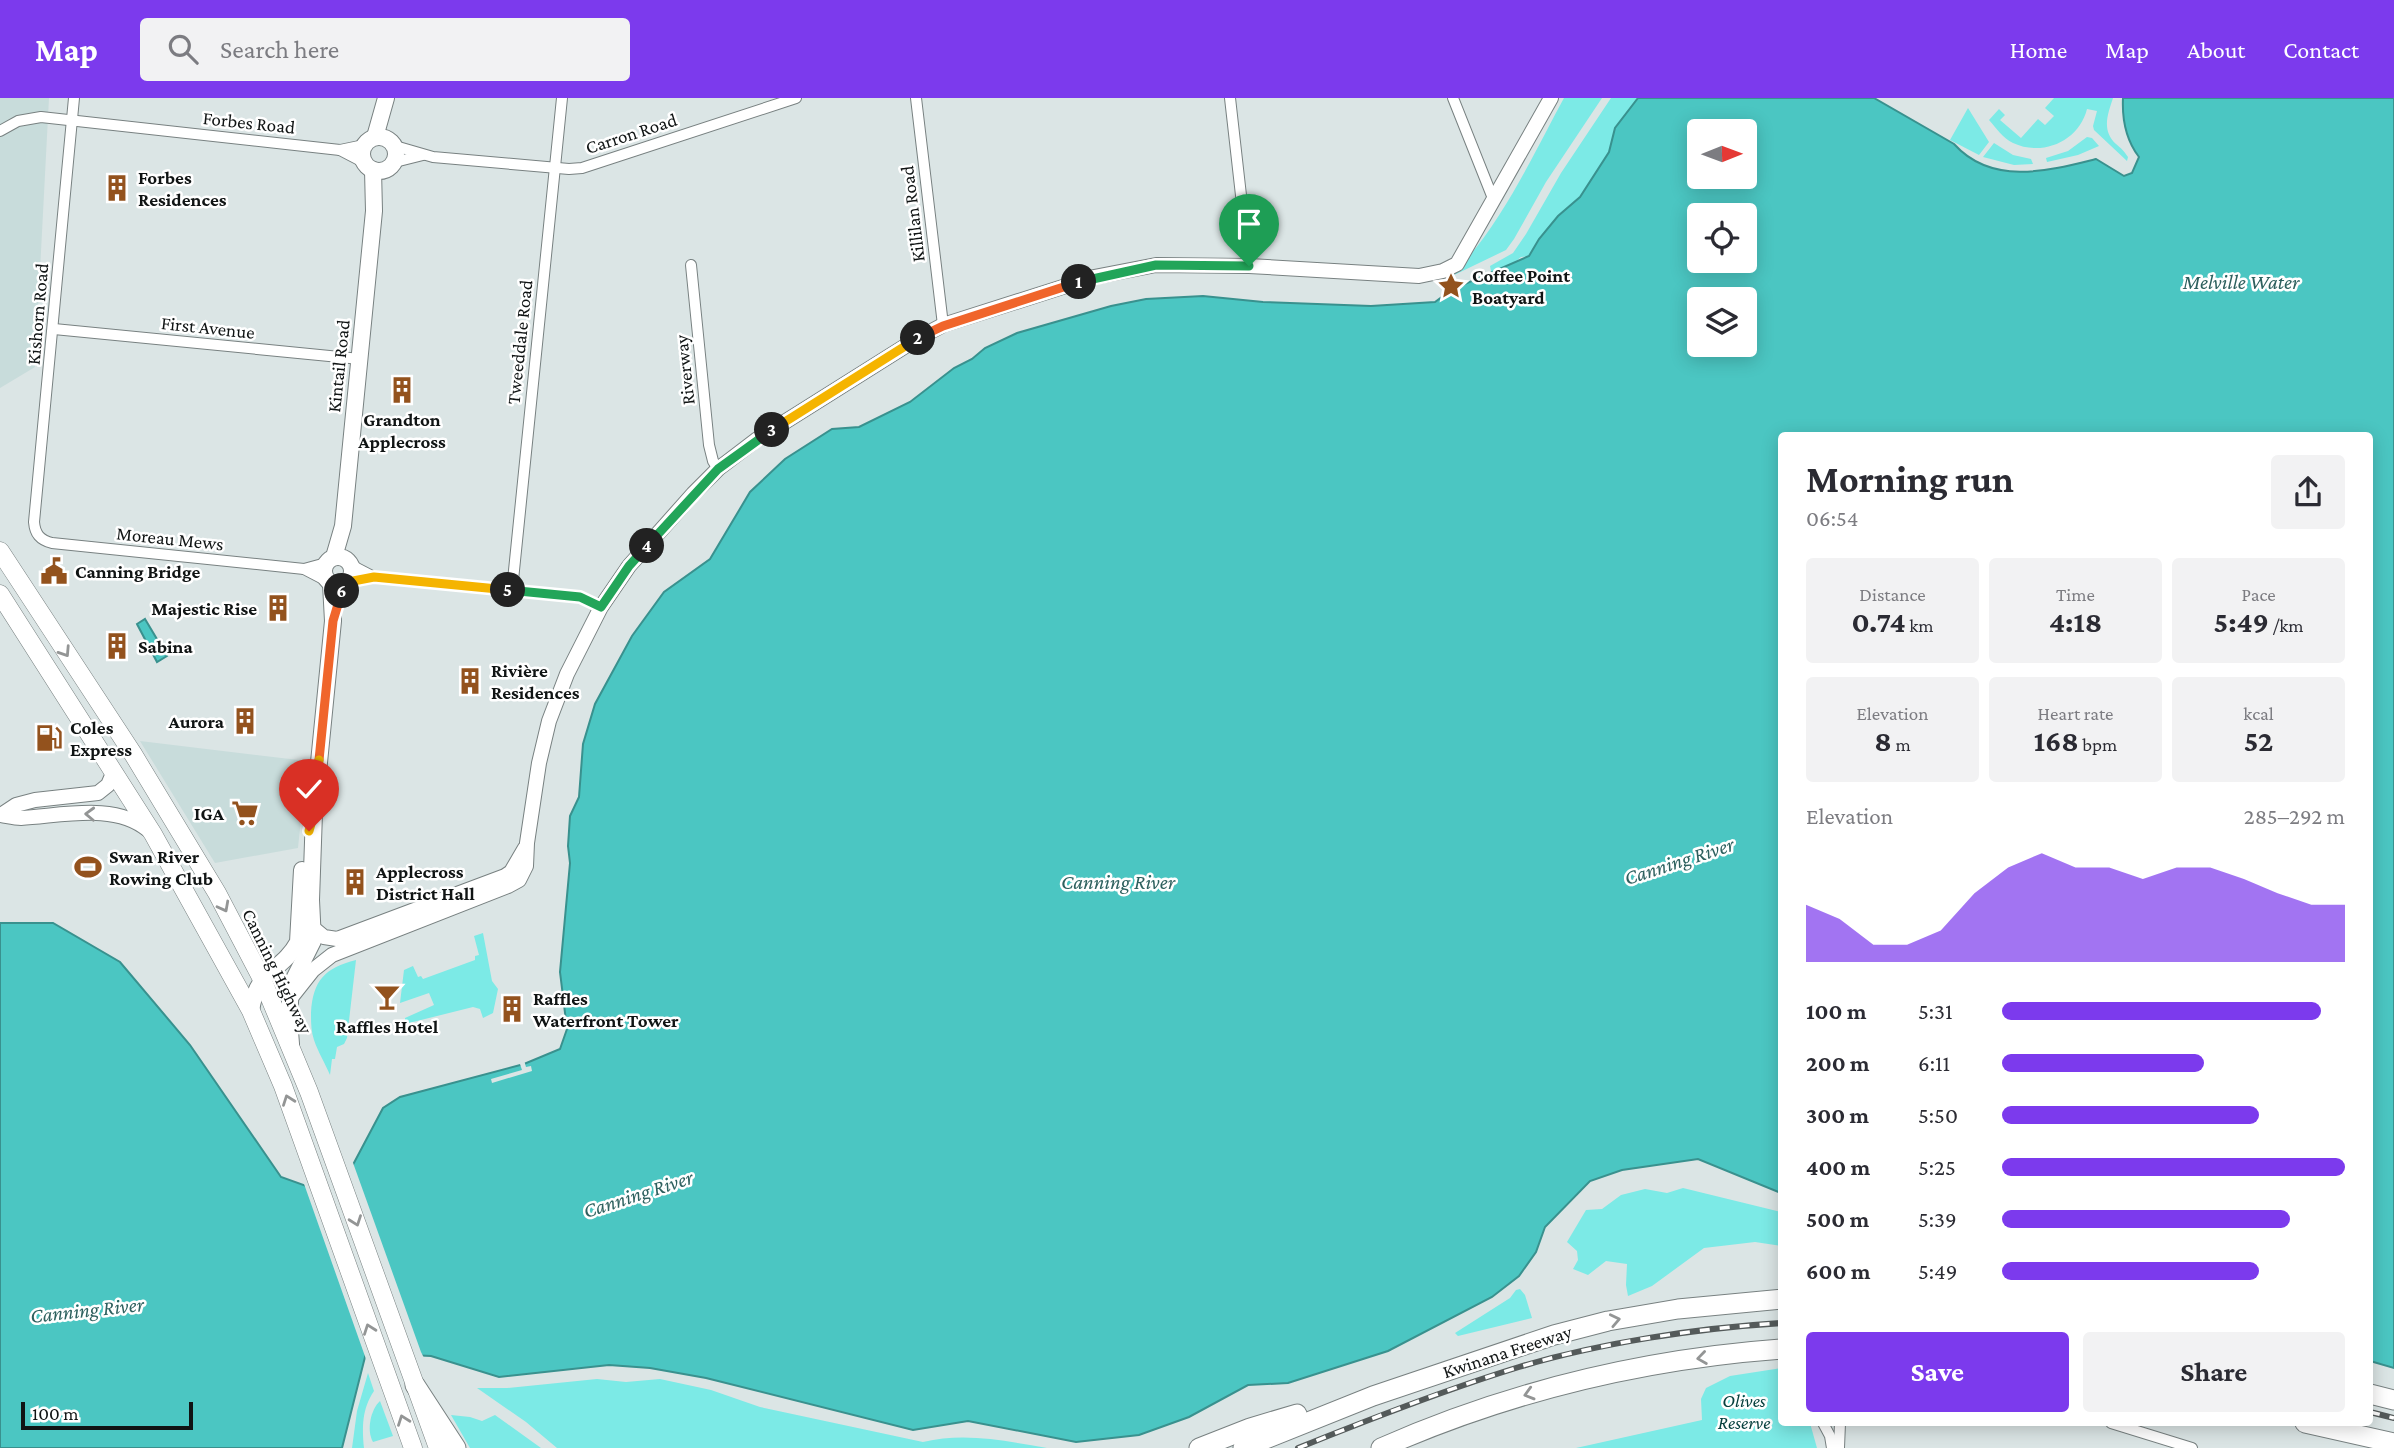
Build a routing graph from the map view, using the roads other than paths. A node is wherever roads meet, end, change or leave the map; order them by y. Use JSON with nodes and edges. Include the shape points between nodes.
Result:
{"nodes":[{"id":1,"x":74,"y":98,"type":"edge"},
{"id":2,"x":562,"y":98,"type":"edge"},
{"id":3,"x":796,"y":98,"type":"edge"},
{"id":4,"x":916,"y":98,"type":"edge"},
{"id":5,"x":1230,"y":98,"type":"edge"},
{"id":6,"x":1453,"y":98,"type":"edge"},
{"id":7,"x":1551,"y":98,"type":"edge"},
{"id":8,"x":386,"y":102,"type":"edge"},
{"id":9,"x":71,"y":121,"type":"junction"},
{"id":10,"x":0,"y":131,"type":"edge"},
{"id":11,"x":370,"y":141,"type":"junction"},
{"id":12,"x":340,"y":150,"type":"junction"},
{"id":13,"x":384,"y":159,"type":"junction"},
{"id":14,"x":555,"y":169,"type":"junction"},
{"id":15,"x":1494,"y":201,"type":"junction"},
{"id":16,"x":691,"y":265,"type":"dead end"},
{"id":17,"x":1249,"y":266,"type":"junction"},
{"id":18,"x":943,"y":326,"type":"junction"},
{"id":19,"x":54,"y":329,"type":"junction"},
{"id":20,"x":360,"y":359,"type":"junction"},
{"id":21,"x":718,"y":469,"type":"junction"},
{"id":22,"x":36,"y":533,"type":"joint"},
{"id":23,"x":0,"y":551,"type":"edge"},
{"id":24,"x":339,"y":561,"type":"junction"},
{"id":25,"x":304,"y":569,"type":"junction"},
{"id":26,"x":374,"y":577,"type":"junction"},
{"id":27,"x":337,"y":583,"type":"junction"},
{"id":28,"x":512,"y":590,"type":"junction"},
{"id":29,"x":0,"y":594,"type":"edge"},
{"id":30,"x":601,"y":607,"type":"junction"},
{"id":31,"x":5,"y":614,"type":"edge"},
{"id":32,"x":114,"y":771,"type":"junction"},
{"id":33,"x":314,"y":813,"type":"junction"},
{"id":34,"x":1,"y":815,"type":"edge"},
{"id":35,"x":153,"y":834,"type":"junction"},
{"id":36,"x":527,"y":843,"type":"junction"},
{"id":37,"x":313,"y":928,"type":"junction"},
{"id":38,"x":262,"y":979,"type":"junction"},
{"id":39,"x":290,"y":999,"type":"junction"},
{"id":40,"x":251,"y":1011,"type":"junction"},
{"id":41,"x":291,"y":1046,"type":"junction"},
{"id":42,"x":1778,"y":1299,"type":"edge"},
{"id":43,"x":1778,"y":1349,"type":"edge"},
{"id":44,"x":1433,"y":1375,"type":"junction"},
{"id":45,"x":415,"y":1385,"type":"junction"},
{"id":46,"x":2373,"y":1395,"type":"edge"},
{"id":47,"x":2394,"y":1400,"type":"edge"},
{"id":48,"x":1825,"y":1426,"type":"edge"},
{"id":49,"x":1840,"y":1426,"type":"edge"},
{"id":50,"x":2121,"y":1426,"type":"edge"},
{"id":51,"x":2318,"y":1426,"type":"edge"},
{"id":52,"x":2394,"y":1443,"type":"edge"},
{"id":53,"x":413,"y":1448,"type":"edge"},
{"id":54,"x":438,"y":1448,"type":"edge"},
{"id":55,"x":456,"y":1448,"type":"edge"},
{"id":56,"x":1199,"y":1448,"type":"edge"},
{"id":57,"x":1243,"y":1448,"type":"edge"},
{"id":58,"x":1381,"y":1448,"type":"edge"},
{"id":59,"x":1832,"y":1448,"type":"edge"},
{"id":60,"x":1839,"y":1448,"type":"edge"},
{"id":61,"x":2192,"y":1448,"type":"edge"}],
"edges":[{"from":1,"to":9,"type":"street","name":"Kishorn Road"},
{"from":2,"to":14,"type":"street","name":"Tweeddale Road"},
{"from":3,"to":14,"type":"street","name":"Carron Road","via":[[582,168]]},
{"from":4,"to":18,"type":"street","name":"Killilan Road"},
{"from":5,"to":17,"type":"street"},
{"from":6,"to":15,"type":"street"},
{"from":7,"to":15,"type":"street"},
{"from":8,"to":11,"type":"main road","name":"Kintail Road"},
{"from":8,"to":13,"type":"main road","name":"Kintail Road"},
{"from":9,"to":10,"type":"street","name":"Forbes Road","via":[[28,118]]},
{"from":9,"to":12,"type":"street","name":"Forbes Road"},
{"from":9,"to":19,"type":"street","name":"Kishorn Road"},
{"from":11,"to":12,"type":"street","name":"Forbes Road"},
{"from":11,"to":13,"type":"main road","via":[[385,137]]},
{"from":11,"to":13,"type":"main road","via":[[362,154]]},
{"from":12,"to":13,"type":"street","name":"Forbes Road"},
{"from":13,"to":14,"type":"street","name":"Forbes Road","via":[[423,155]]},
{"from":13,"to":20,"type":"main road","name":"Kintail Road","via":[[374,211]]},
{"from":14,"to":28,"type":"street","name":"Tweeddale Road"},
{"from":15,"to":17,"type":"street","via":[[1457,264],[1433,274]]},
{"from":16,"to":21,"type":"street","name":"Riverway","via":[[709,445]]},
{"from":17,"to":18,"type":"street","via":[[1130,269]]},
{"from":18,"to":21,"type":"street","via":[[756,440]]},
{"from":19,"to":20,"type":"street","name":"First Avenue"},
{"from":19,"to":22,"type":"street","name":"Kishorn Road"},
{"from":20,"to":24,"type":"main road","name":"Kintail Road"},
{"from":21,"to":30,"type":"street","via":[[629,566]]},
{"from":22,"to":25,"type":"street","name":"Moreau Mews","via":[[52,543]]},
{"from":23,"to":38,"type":"highway","name":"Canning Highway","one_way":true,"via":[[133,754],[217,893]]},
{"from":24,"to":25,"type":"street","name":"Moreau Mews"},
{"from":24,"to":26,"type":"street"},
{"from":24,"to":27,"type":"main road","via":[[352,574]]},
{"from":24,"to":27,"type":"main road","via":[[323,572]]},
{"from":25,"to":27,"type":"street","name":"Moreau Mews"},
{"from":26,"to":27,"type":"street"},
{"from":26,"to":28,"type":"street"},
{"from":27,"to":33,"type":"main road"},
{"from":28,"to":30,"type":"street","via":[[580,597]]},
{"from":29,"to":31,"type":"highway"},
{"from":30,"to":36,"type":"street","via":[[566,674],[549,721]]},
{"from":31,"to":32,"type":"highway"},
{"from":32,"to":34,"type":"street","via":[[98,793],[35,800]]},
{"from":32,"to":35,"type":"highway"},
{"from":33,"to":37,"type":"main road"},
{"from":33,"to":38,"type":"main road","via":[[301,872],[298,942]]},
{"from":35,"to":34,"type":"street","one_way":true,"via":[[134,821],[109,815]]},
{"from":35,"to":40,"type":"highway"},
{"from":36,"to":37,"type":"street","via":[[511,872],[496,880],[337,939],[324,937]]},
{"from":36,"to":39,"type":"street","via":[[526,866],[519,880],[332,955]]},
{"from":37,"to":39,"type":"main road","via":[[312,947],[294,977]]},
{"from":38,"to":40,"type":"main road"},
{"from":38,"to":41,"type":"highway","name":"Canning Highway"},
{"from":39,"to":41,"type":"main road"},
{"from":53,"to":40,"type":"highway","one_way":true,"via":[[279,1076]]},
{"from":41,"to":45,"type":"highway","name":"Canning Highway","one_way":true},
{"from":44,"to":42,"type":"highway","name":"Kwinana Freeway","one_way":true,"via":[[1608,1321],[1678,1308]]},
{"from":43,"to":58,"type":"highway","one_way":true,"via":[[1595,1377],[1465,1414]]},
{"from":44,"to":56,"type":"highway","via":[[1250,1428]]},
{"from":44,"to":57,"type":"highway","name":"Kwinana Freeway"},
{"from":45,"to":54,"type":"highway","name":"Canning Highway"},
{"from":45,"to":55,"type":"highway"},
{"from":46,"to":47,"type":"highway"},
{"from":48,"to":59,"type":"street"},
{"from":49,"to":60,"type":"street"},
{"from":50,"to":61,"type":"street"},
{"from":51,"to":52,"type":"highway"}]}
